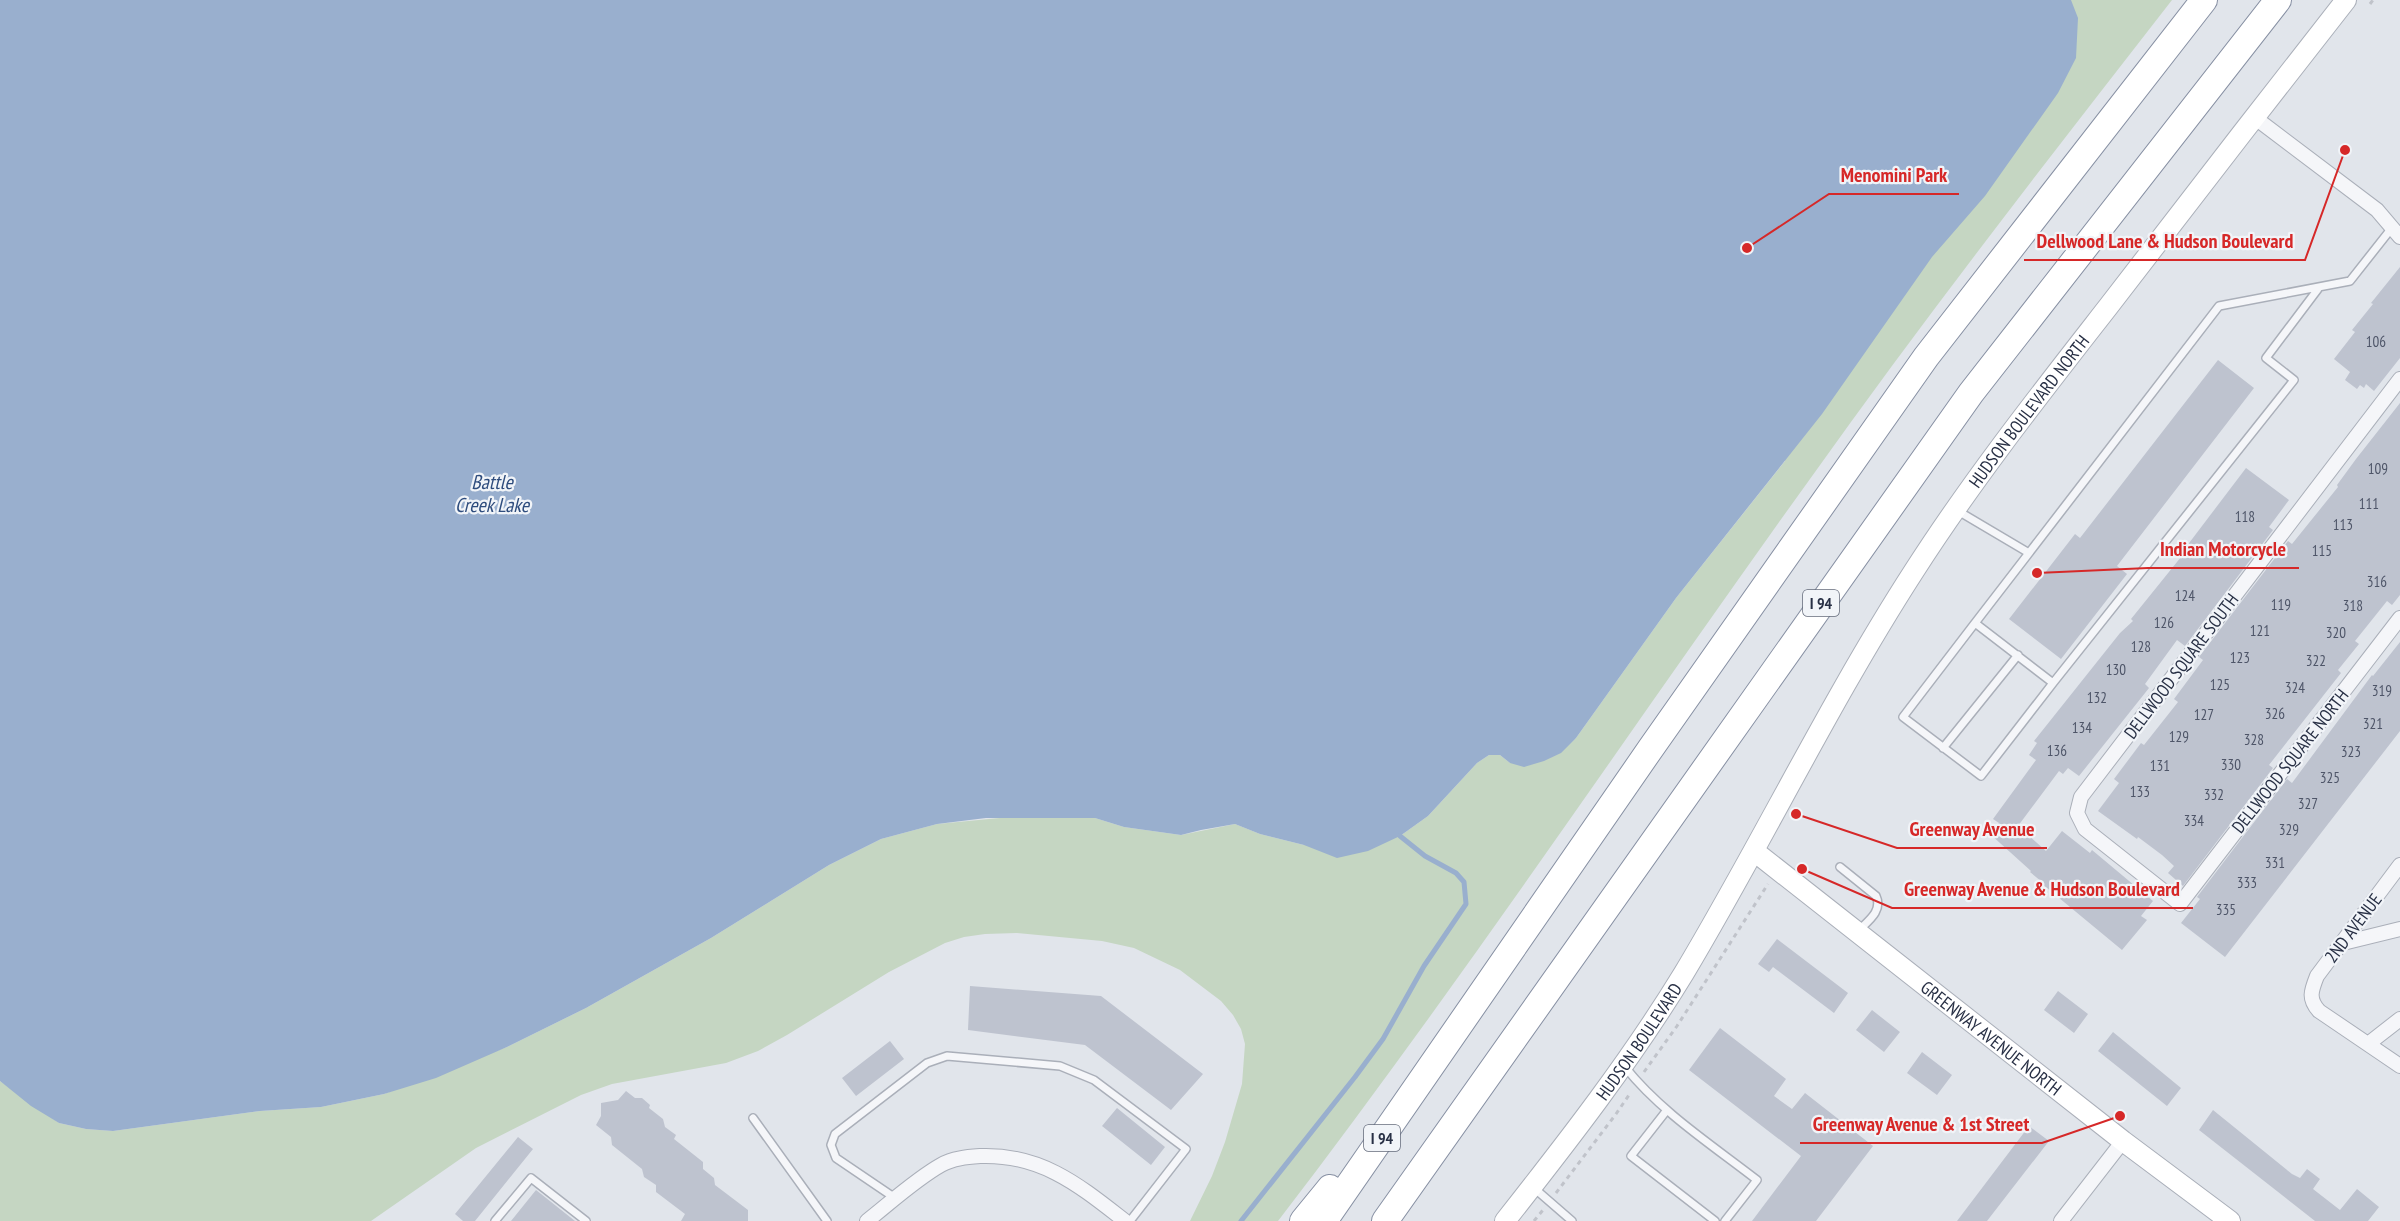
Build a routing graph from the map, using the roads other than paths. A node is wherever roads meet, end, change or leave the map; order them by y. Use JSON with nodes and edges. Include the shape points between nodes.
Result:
{"nodes":[{"id":1,"x":2204,"y":0,"type":"edge"},
{"id":2,"x":2278,"y":0,"type":"edge"},
{"id":3,"x":2346,"y":0,"type":"edge"},
{"id":4,"x":2254,"y":117,"type":"junction"},
{"id":5,"x":2397,"y":228,"type":"edge"},
{"id":6,"x":2318,"y":289,"type":"junction"},
{"id":7,"x":2400,"y":379,"type":"edge"},
{"id":8,"x":1955,"y":510,"type":"junction"},
{"id":9,"x":2029,"y":553,"type":"junction"},
{"id":10,"x":2400,"y":618,"type":"edge"},
{"id":11,"x":1975,"y":623,"type":"junction"},
{"id":12,"x":2018,"y":656,"type":"junction"},
{"id":13,"x":2054,"y":683,"type":"junction"},
{"id":14,"x":1943,"y":748,"type":"junction"},
{"id":15,"x":1754,"y":851,"type":"junction"},
{"id":16,"x":2400,"y":865,"type":"edge"},
{"id":17,"x":1840,"y":867,"type":"dead end"},
{"id":18,"x":2180,"y":904,"type":"joint"},
{"id":19,"x":2400,"y":929,"type":"edge"},
{"id":20,"x":1857,"y":933,"type":"junction"},
{"id":21,"x":2343,"y":943,"type":"junction"},
{"id":22,"x":2400,"y":1019,"type":"edge"},
{"id":23,"x":2368,"y":1044,"type":"junction"},
{"id":24,"x":1439,"y":1056,"type":"junction"},
{"id":25,"x":1624,"y":1065,"type":"junction"},
{"id":26,"x":2400,"y":1066,"type":"edge"},
{"id":27,"x":1667,"y":1110,"type":"junction"},
{"id":28,"x":753,"y":1118,"type":"dead end"},
{"id":29,"x":2123,"y":1141,"type":"junction"},
{"id":30,"x":1532,"y":1187,"type":"junction"},
{"id":31,"x":895,"y":1198,"type":"junction"},
{"id":32,"x":495,"y":1221,"type":"edge"},
{"id":33,"x":586,"y":1221,"type":"edge"},
{"id":34,"x":827,"y":1221,"type":"edge"},
{"id":35,"x":867,"y":1221,"type":"edge"},
{"id":36,"x":1125,"y":1221,"type":"edge"},
{"id":37,"x":1130,"y":1221,"type":"edge"},
{"id":38,"x":1303,"y":1221,"type":"edge"},
{"id":39,"x":1324,"y":1221,"type":"edge"},
{"id":40,"x":1385,"y":1221,"type":"edge"},
{"id":41,"x":1505,"y":1221,"type":"edge"},
{"id":42,"x":1572,"y":1221,"type":"edge"},
{"id":43,"x":1715,"y":1221,"type":"edge"},
{"id":44,"x":1725,"y":1221,"type":"edge"},
{"id":45,"x":2061,"y":1221,"type":"edge"},
{"id":46,"x":2230,"y":1221,"type":"edge"}],
"edges":[{"from":1,"to":24,"type":"highway","number":"I 94","via":[[1926,357]]},
{"from":2,"to":40,"type":"highway","number":"I 94","via":[[1971,393]]},
{"from":3,"to":4,"type":"street","name":"HUDSON BOULEVARD NORTH"},
{"from":4,"to":5,"type":"street"},
{"from":4,"to":8,"type":"street","name":"HUDSON BOULEVARD NORTH"},
{"from":5,"to":6,"type":"lane","via":[[2350,281]]},
{"from":6,"to":9,"type":"lane","via":[[2219,306]]},
{"from":6,"to":13,"type":"lane","via":[[2266,358],[2294,380]]},
{"from":7,"to":18,"type":"street","name":"DELLWOOD SQUARE SOUTH","via":[[2081,797],[2077,813],[2085,829]]},
{"from":8,"to":9,"type":"lane"},
{"from":8,"to":15,"type":"street","name":"HUDSON BOULEVARD NORTH","via":[[1843,688]]},
{"from":9,"to":11,"type":"lane"},
{"from":10,"to":18,"type":"street","name":"DELLWOOD SQUARE NORTH"},
{"from":11,"to":12,"type":"lane"},
{"from":11,"to":14,"type":"lane","via":[[1903,717]]},
{"from":12,"to":13,"type":"lane"},
{"from":12,"to":14,"type":"lane"},
{"from":13,"to":14,"type":"lane","via":[[1981,776]]},
{"from":15,"to":20,"type":"street","name":"GREENWAY AVENUE NORTH"},
{"from":15,"to":25,"type":"street","name":"HUDSON BOULEVARD","via":[[1683,974]]},
{"from":16,"to":21,"type":"street","name":"2ND AVENUE"},
{"from":17,"to":20,"type":"lane","via":[[1878,901],[1876,912]]},
{"from":19,"to":21,"type":"street"},
{"from":20,"to":29,"type":"street","name":"GREENWAY AVENUE NORTH"},
{"from":21,"to":23,"type":"street","name":"2ND AVENUE","via":[[2317,976],[2312,1003]]},
{"from":22,"to":23,"type":"street"},
{"from":23,"to":26,"type":"street"},
{"from":24,"to":38,"type":"highway"},
{"from":24,"to":39,"type":"highway","number":"I 94"},
{"from":25,"to":27,"type":"lane"},
{"from":25,"to":30,"type":"street","name":"HUDSON BOULEVARD"},
{"from":27,"to":43,"type":"lane","via":[[1631,1156]]},
{"from":27,"to":44,"type":"lane","via":[[1757,1180]]},
{"from":28,"to":34,"type":"lane"},
{"from":29,"to":45,"type":"street"},
{"from":29,"to":46,"type":"street","name":"GREENWAY AVENUE NORTH"},
{"from":30,"to":41,"type":"street","name":"HUDSON BOULEVARD"},
{"from":30,"to":42,"type":"lane"},
{"from":31,"to":35,"type":"street"},
{"from":31,"to":36,"type":"street","via":[[941,1164],[965,1157],[992,1156],[1031,1161],[1055,1172]]},
{"from":31,"to":37,"type":"lane","via":[[836,1158],[831,1145],[835,1134],[927,1063],[947,1056],[1060,1066],[1094,1080],[1186,1149]]},
{"from":32,"to":33,"type":"lane","via":[[531,1178]]}]}
